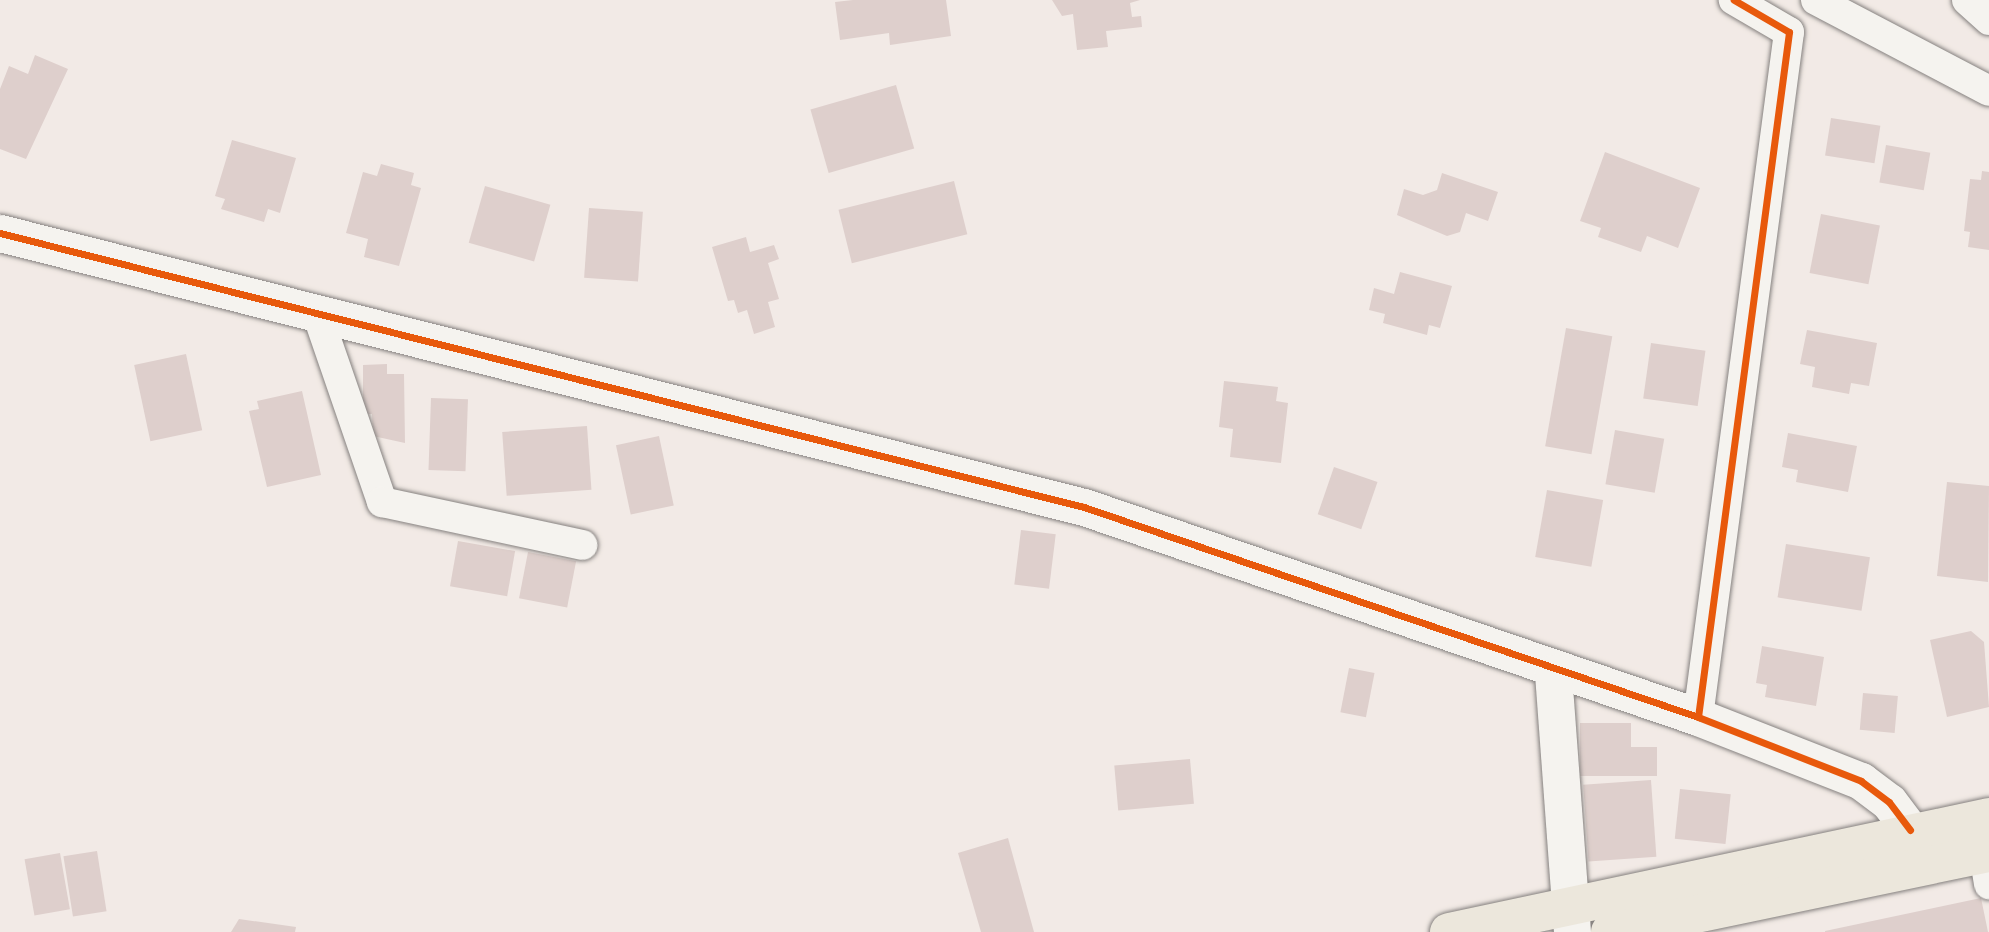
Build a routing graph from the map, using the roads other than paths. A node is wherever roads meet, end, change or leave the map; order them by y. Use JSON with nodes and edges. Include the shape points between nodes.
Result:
{"nodes":[{"id":1,"x":1734,"y":0,"type":"edge"},
{"id":2,"x":1816,"y":0,"type":"edge"},
{"id":3,"x":1967,"y":0,"type":"edge"},
{"id":4,"x":1989,"y":20,"type":"edge"},
{"id":5,"x":1989,"y":91,"type":"edge"},
{"id":6,"x":0,"y":233,"type":"edge"},
{"id":7,"x":318,"y":316,"type":"junction"},
{"id":8,"x":582,"y":545,"type":"dead end"},
{"id":9,"x":1553,"y":673,"type":"junction"},
{"id":10,"x":1698,"y":717,"type":"junction"},
{"id":11,"x":1910,"y":830,"type":"junction"},
{"id":12,"x":1986,"y":845,"type":"edge"},
{"id":13,"x":1571,"y":919,"type":"edge"},
{"id":14,"x":1677,"y":925,"type":"edge"},
{"id":15,"x":1449,"y":932,"type":"edge"},
{"id":16,"x":1610,"y":932,"type":"edge"}],
"edges":[{"from":1,"to":10,"type":"street","via":[[1789,32]]},
{"from":2,"to":5,"type":"street"},
{"from":3,"to":4,"type":"street"},
{"from":6,"to":7,"type":"street"},
{"from":7,"to":8,"type":"street","via":[[382,502]]},
{"from":7,"to":9,"type":"street","via":[[1084,507]]},
{"from":9,"to":10,"type":"street"},
{"from":9,"to":13,"type":"street"},
{"from":10,"to":11,"type":"street","via":[[1861,781],[1889,802]]},
{"from":11,"to":12,"type":"main road"},
{"from":11,"to":13,"type":"main road"},
{"from":12,"to":14,"type":"main road"},
{"from":13,"to":15,"type":"main road"},
{"from":14,"to":16,"type":"main road"}]}
